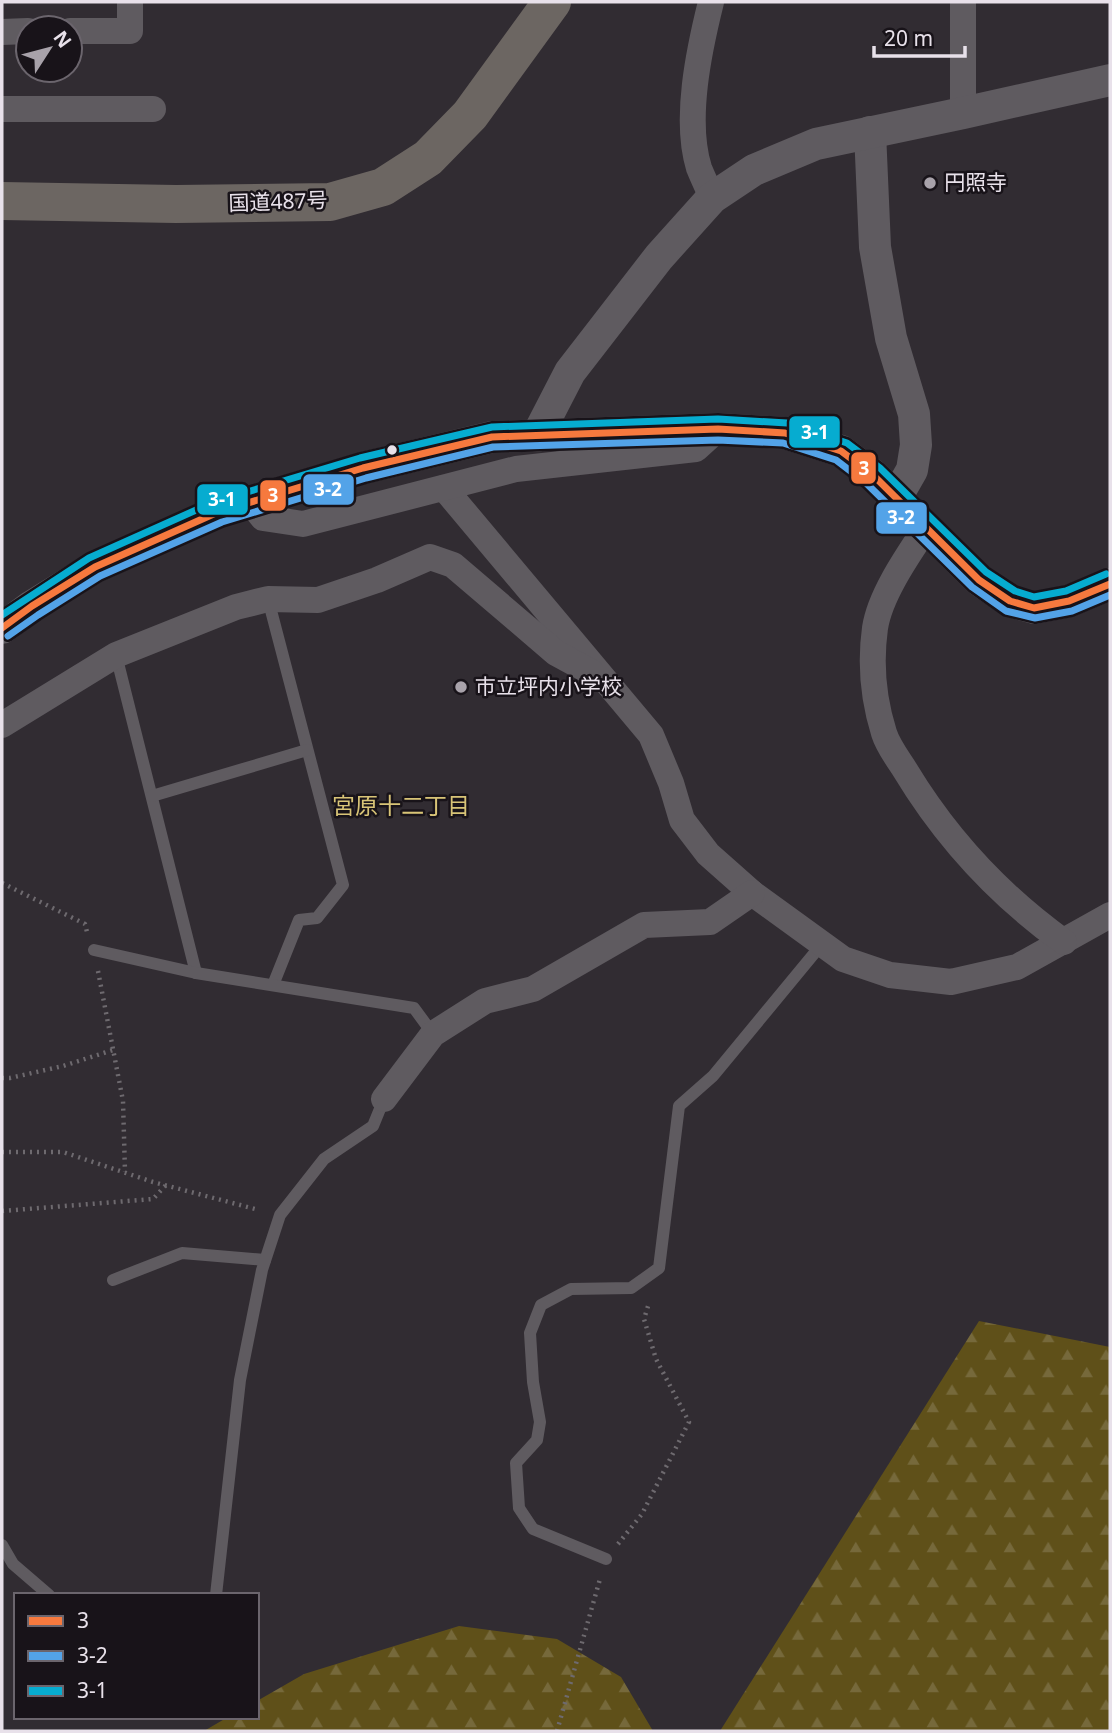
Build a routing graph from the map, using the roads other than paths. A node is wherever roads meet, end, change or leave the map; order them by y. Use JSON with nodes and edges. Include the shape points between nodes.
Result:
{"nodes":[{"id":1,"x":130,"y":2,"type":"edge"},
{"id":2,"x":551,"y":2,"type":"edge"},
{"id":3,"x":711,"y":2,"type":"edge"},
{"id":4,"x":963,"y":2,"type":"edge"},
{"id":5,"x":84,"y":31,"type":"edge"},
{"id":6,"x":1110,"y":79,"type":"edge"},
{"id":7,"x":2,"y":108,"type":"edge"},
{"id":8,"x":153,"y":110,"type":"dead end"},
{"id":9,"x":963,"y":113,"type":"junction"},
{"id":10,"x":870,"y":132,"type":"junction"},
{"id":11,"x":712,"y":198,"type":"junction"},
{"id":12,"x":2,"y":201,"type":"edge"},
{"id":13,"x":718,"y":429,"type":"junction"},
{"id":14,"x":537,"y":436,"type":"junction"},
{"id":15,"x":443,"y":488,"type":"junction"},
{"id":16,"x":896,"y":498,"type":"junction"},
{"id":17,"x":250,"y":502,"type":"junction"},
{"id":18,"x":926,"y":528,"type":"junction"},
{"id":19,"x":1110,"y":584,"type":"edge"},
{"id":20,"x":268,"y":599,"type":"junction"},
{"id":21,"x":2,"y":628,"type":"edge"},
{"id":22,"x":116,"y":655,"type":"junction"},
{"id":23,"x":604,"y":679,"type":"junction"},
{"id":24,"x":2,"y":725,"type":"edge"},
{"id":25,"x":307,"y":750,"type":"junction"},
{"id":26,"x":152,"y":796,"type":"junction"},
{"id":27,"x":752,"y":893,"type":"junction"},
{"id":28,"x":1110,"y":915,"type":"edge"},
{"id":29,"x":1064,"y":942,"type":"junction"},
{"id":30,"x":822,"y":944,"type":"junction"},
{"id":31,"x":94,"y":950,"type":"road end"},
{"id":32,"x":196,"y":973,"type":"junction"},
{"id":33,"x":273,"y":985,"type":"junction"},
{"id":34,"x":433,"y":1034,"type":"junction"},
{"id":35,"x":384,"y":1099,"type":"joint"},
{"id":36,"x":265,"y":1260,"type":"junction"},
{"id":37,"x":113,"y":1280,"type":"dead end"},
{"id":38,"x":2,"y":1545,"type":"edge"},
{"id":39,"x":606,"y":1559,"type":"road end"},
{"id":40,"x":47,"y":1593,"type":"edge"},
{"id":41,"x":216,"y":1593,"type":"edge"}],
"edges":[{"from":1,"to":5,"type":"street","via":[[130,31]]},
{"from":2,"to":12,"type":"highway","name":"国道487号","via":[[470,115],[428,158],[383,187],[330,202]]},
{"from":3,"to":11,"type":"street","via":[[692,113],[699,166]]},
{"from":4,"to":9,"type":"street"},
{"from":6,"to":9,"type":"street"},
{"from":7,"to":8,"type":"street"},
{"from":9,"to":10,"type":"street"},
{"from":10,"to":11,"type":"street","via":[[816,144],[754,170]]},
{"from":10,"to":16,"type":"street","via":[[875,247],[891,338],[914,414],[912,470]]},
{"from":11,"to":14,"type":"street","via":[[659,257],[570,372]]},
{"from":13,"to":14,"type":"street"},
{"from":13,"to":15,"type":"street","via":[[696,449],[516,469]]},
{"from":13,"to":16,"type":"street","via":[[785,433],[841,451]]},
{"from":14,"to":17,"type":"street","via":[[492,437],[363,468]]},
{"from":15,"to":17,"type":"street","via":[[303,524],[263,518]]},
{"from":15,"to":23,"type":"street"},
{"from":16,"to":18,"type":"street"},
{"from":17,"to":21,"type":"street","via":[[95,567]]},
{"from":18,"to":19,"type":"street","via":[[979,580],[1010,601],[1034,608],[1069,601]]},
{"from":18,"to":29,"type":"street","via":[[895,574],[875,625],[871,678],[884,736],[918,792],[966,855],[1027,915]]},
{"from":20,"to":22,"type":"street","via":[[236,607]]},
{"from":20,"to":23,"type":"street","via":[[318,600],[430,556],[453,565],[556,653]]},
{"from":20,"to":25,"type":"lane"},
{"from":22,"to":24,"type":"street"},
{"from":22,"to":26,"type":"lane"},
{"from":23,"to":27,"type":"street","via":[[651,735],[682,820],[708,854]]},
{"from":25,"to":26,"type":"lane"},
{"from":25,"to":33,"type":"lane","via":[[343,885],[317,918],[299,920]]},
{"from":26,"to":32,"type":"lane"},
{"from":27,"to":30,"type":"street"},
{"from":27,"to":34,"type":"street","via":[[710,922],[644,925],[533,989],[485,1001]]},
{"from":28,"to":29,"type":"street"},
{"from":29,"to":30,"type":"street","via":[[1017,967],[951,982],[890,975],[844,959]]},
{"from":30,"to":39,"type":"lane","via":[[713,1076],[679,1106],[659,1268],[631,1288],[571,1289],[541,1305],[530,1333],[540,1422],[537,1440],[516,1463],[519,1508],[533,1529]]},
{"from":31,"to":32,"type":"lane"},
{"from":32,"to":33,"type":"lane"},
{"from":33,"to":34,"type":"lane","via":[[414,1008]]},
{"from":34,"to":35,"type":"street"},
{"from":35,"to":36,"type":"lane","via":[[373,1126],[324,1159],[281,1215]]},
{"from":36,"to":37,"type":"lane","via":[[181,1253]]},
{"from":36,"to":41,"type":"lane","via":[[240,1380]]},
{"from":38,"to":40,"type":"lane","via":[[13,1564]]}]}
